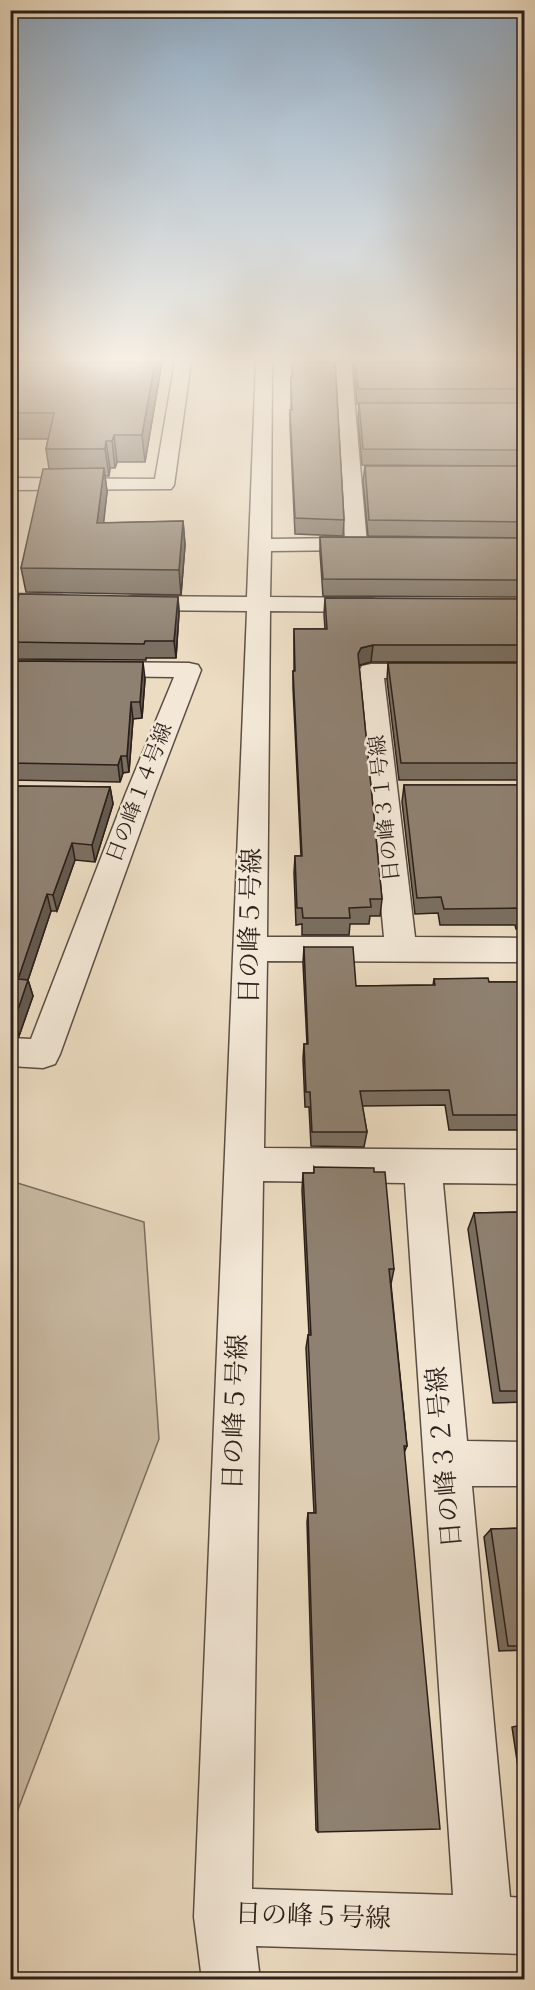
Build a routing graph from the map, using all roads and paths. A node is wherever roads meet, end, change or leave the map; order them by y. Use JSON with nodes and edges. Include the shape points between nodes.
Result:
{"nodes":[{"id":1,"x":169,"y":455,"type":"edge"},
{"id":2,"x":262,"y":455,"type":"edge"},
{"id":3,"x":352,"y":455,"type":"edge"},
{"id":4,"x":351,"y":473,"type":"junction"},
{"id":5,"x":374,"y":473,"type":"edge"},
{"id":6,"x":10,"y":484,"type":"edge"},
{"id":7,"x":261,"y":544,"type":"junction"},
{"id":8,"x":356,"y":544,"type":"junction"},
{"id":9,"x":378,"y":544,"type":"edge"},
{"id":10,"x":10,"y":601,"type":"edge"},
{"id":11,"x":80,"y":603,"type":"edge"},
{"id":12,"x":115,"y":603,"type":"edge"},
{"id":13,"x":259,"y":605,"type":"junction"},
{"id":14,"x":396,"y":605,"type":"edge"},
{"id":15,"x":10,"y":668,"type":"edge"},
{"id":16,"x":454,"y":671,"type":"edge"},
{"id":17,"x":251,"y":949,"type":"junction"},
{"id":18,"x":401,"y":949,"type":"junction"},
{"id":19,"x":525,"y":950,"type":"edge"},
{"id":20,"x":10,"y":1052,"type":"edge"},
{"id":21,"x":244,"y":1164,"type":"junction"},
{"id":22,"x":423,"y":1166,"type":"junction"},
{"id":23,"x":525,"y":1167,"type":"edge"},
{"id":24,"x":447,"y":1463,"type":"junction"},
{"id":25,"x":525,"y":1464,"type":"edge"},
{"id":26,"x":223,"y":1917,"type":"junction"},
{"id":27,"x":504,"y":1926,"type":"edge"},
{"id":28,"x":231,"y":1980,"type":"edge"}],
"edges":[{"from":1,"to":6,"type":"street","via":[[164,485]]},
{"from":2,"to":7,"type":"street","name":"日の峰５号線"},
{"from":3,"to":4,"type":"street"},
{"from":4,"to":5,"type":"street"},
{"from":4,"to":8,"type":"street"},
{"from":7,"to":8,"type":"street"},
{"from":7,"to":13,"type":"street","name":"日の峰５号線"},
{"from":8,"to":9,"type":"street"},
{"from":10,"to":11,"type":"street"},
{"from":12,"to":13,"type":"street"},
{"from":13,"to":14,"type":"street"},
{"from":13,"to":17,"type":"street","name":"日の峰５号線"},
{"from":15,"to":20,"type":"street","name":"日の峰１４号線","via":[[189,670],[128,793],[43,1054]]},
{"from":16,"to":18,"type":"street","name":"日の峰３１号線","via":[[371,671],[397,791]]},
{"from":17,"to":18,"type":"street"},
{"from":17,"to":21,"type":"street","name":"日の峰５号線"},
{"from":18,"to":19,"type":"street"},
{"from":21,"to":22,"type":"street"},
{"from":21,"to":26,"type":"street","name":"日の峰５号線"},
{"from":22,"to":23,"type":"street"},
{"from":22,"to":24,"type":"street","name":"日の峰３２号線"},
{"from":24,"to":25,"type":"street"},
{"from":24,"to":27,"type":"street","name":"日の峰３２号線"},
{"from":26,"to":27,"type":"street","name":"日の峰５号線"},
{"from":26,"to":28,"type":"street"}]}
